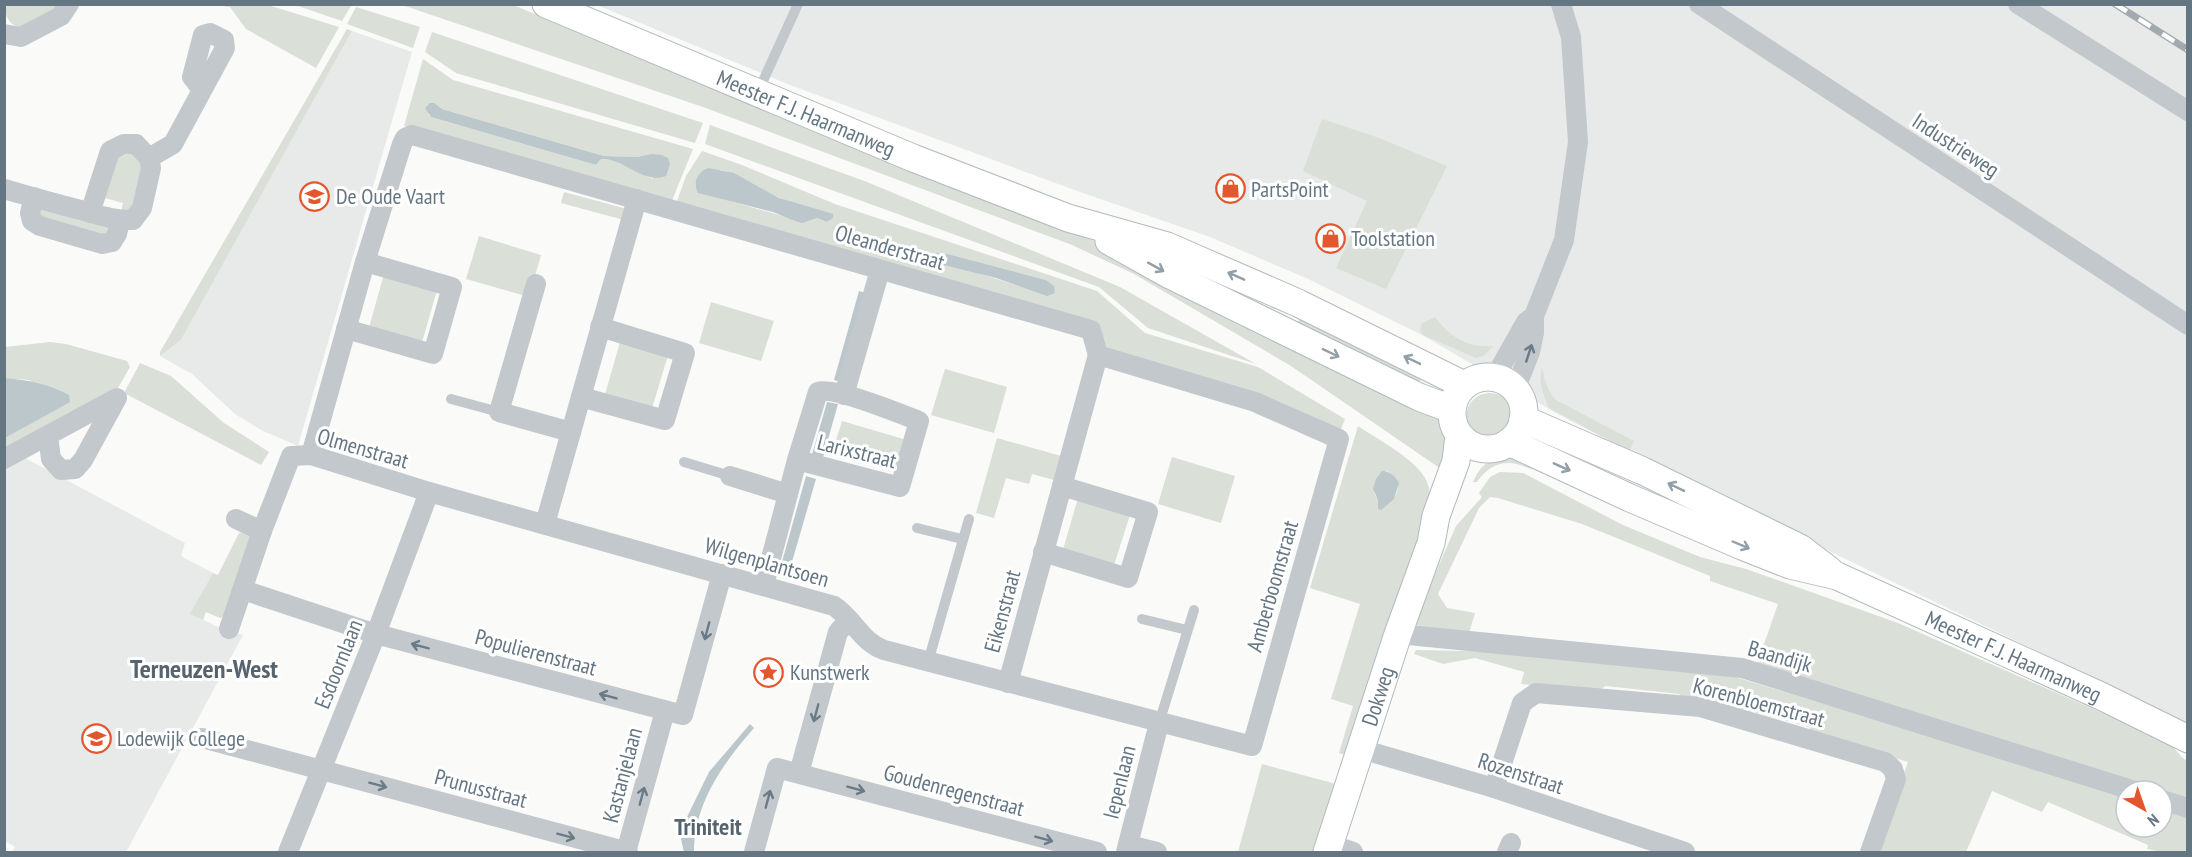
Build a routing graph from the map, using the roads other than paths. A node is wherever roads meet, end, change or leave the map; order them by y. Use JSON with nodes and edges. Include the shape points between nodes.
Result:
{"nodes":[{"id":1,"x":69,"y":4,"type":"edge"},
{"id":2,"x":546,"y":4,"type":"edge"},
{"id":3,"x":798,"y":4,"type":"edge"},
{"id":4,"x":1560,"y":4,"type":"edge"},
{"id":5,"x":1699,"y":4,"type":"edge"},
{"id":6,"x":2018,"y":4,"type":"edge"},
{"id":7,"x":4,"y":34,"type":"edge"},
{"id":8,"x":202,"y":90,"type":"dead end"},
{"id":9,"x":758,"y":92,"type":"junction"},
{"id":10,"x":2187,"y":111,"type":"edge"},
{"id":11,"x":149,"y":158,"type":"junction"},
{"id":12,"x":4,"y":189,"type":"edge"},
{"id":13,"x":34,"y":197,"type":"junction"},
{"id":14,"x":637,"y":199,"type":"junction"},
{"id":15,"x":90,"y":213,"type":"junction"},
{"id":16,"x":1068,"y":218,"type":"junction"},
{"id":17,"x":120,"y":221,"type":"junction"},
{"id":18,"x":365,"y":262,"type":"junction"},
{"id":19,"x":880,"y":270,"type":"junction"},
{"id":20,"x":536,"y":284,"type":"dead end"},
{"id":21,"x":1298,"y":303,"type":"junction"},
{"id":22,"x":2187,"y":325,"type":"edge"},
{"id":23,"x":600,"y":327,"type":"junction"},
{"id":24,"x":346,"y":329,"type":"junction"},
{"id":25,"x":1284,"y":330,"type":"junction"},
{"id":26,"x":1098,"y":356,"type":"junction"},
{"id":27,"x":1505,"y":384,"type":"junction"},
{"id":28,"x":1464,"y":385,"type":"junction"},
{"id":29,"x":844,"y":395,"type":"junction"},
{"id":30,"x":581,"y":397,"type":"junction"},
{"id":31,"x":451,"y":399,"type":"dead end"},
{"id":32,"x":1451,"y":409,"type":"junction"},
{"id":33,"x":499,"y":412,"type":"junction"},
{"id":34,"x":1523,"y":419,"type":"junction"},
{"id":35,"x":571,"y":432,"type":"junction"},
{"id":36,"x":1459,"y":435,"type":"junction"},
{"id":37,"x":48,"y":436,"type":"dead end"},
{"id":38,"x":1509,"y":442,"type":"junction"},
{"id":39,"x":1482,"y":449,"type":"junction"},
{"id":40,"x":311,"y":455,"type":"junction"},
{"id":41,"x":4,"y":459,"type":"edge"},
{"id":42,"x":797,"y":460,"type":"junction"},
{"id":43,"x":684,"y":462,"type":"dead end"},
{"id":44,"x":1643,"y":471,"type":"junction"},
{"id":45,"x":730,"y":476,"type":"joint"},
{"id":46,"x":1062,"y":486,"type":"junction"},
{"id":47,"x":429,"y":492,"type":"junction"},
{"id":48,"x":788,"y":494,"type":"junction"},
{"id":49,"x":1630,"y":498,"type":"junction"},
{"id":50,"x":236,"y":519,"type":"dead end"},
{"id":51,"x":969,"y":519,"type":"dead end"},
{"id":52,"x":545,"y":524,"type":"junction"},
{"id":53,"x":917,"y":528,"type":"dead end"},
{"id":54,"x":262,"y":531,"type":"junction"},
{"id":55,"x":962,"y":539,"type":"junction"},
{"id":56,"x":1431,"y":543,"type":"junction"},
{"id":57,"x":1043,"y":552,"type":"junction"},
{"id":58,"x":722,"y":574,"type":"junction"},
{"id":59,"x":1838,"y":576,"type":"junction"},
{"id":60,"x":764,"y":585,"type":"junction"},
{"id":61,"x":243,"y":590,"type":"junction"},
{"id":62,"x":1194,"y":610,"type":"dead end"},
{"id":63,"x":1142,"y":619,"type":"dead end"},
{"id":64,"x":849,"y":620,"type":"junction"},
{"id":65,"x":229,"y":629,"type":"dead end"},
{"id":66,"x":1187,"y":630,"type":"junction"},
{"id":67,"x":376,"y":634,"type":"junction"},
{"id":68,"x":1398,"y":634,"type":"junction"},
{"id":69,"x":928,"y":662,"type":"junction"},
{"id":70,"x":1008,"y":683,"type":"junction"},
{"id":71,"x":674,"y":713,"type":"junction"},
{"id":72,"x":1159,"y":723,"type":"junction"},
{"id":73,"x":202,"y":738,"type":"dead end"},
{"id":74,"x":2187,"y":739,"type":"edge"},
{"id":75,"x":1252,"y":746,"type":"joint"},
{"id":76,"x":1361,"y":748,"type":"junction"},
{"id":77,"x":321,"y":770,"type":"junction"},
{"id":78,"x":799,"y":774,"type":"junction"},
{"id":79,"x":2114,"y":784,"type":"edge"},
{"id":80,"x":1494,"y":788,"type":"junction"},
{"id":81,"x":1127,"y":849,"type":"edge"},
{"id":82,"x":1337,"y":850,"type":"edge"},
{"id":83,"x":1672,"y":850,"type":"edge"},
{"id":84,"x":288,"y":852,"type":"edge"},
{"id":85,"x":627,"y":852,"type":"edge"},
{"id":86,"x":754,"y":852,"type":"edge"},
{"id":87,"x":1097,"y":852,"type":"edge"},
{"id":88,"x":1157,"y":852,"type":"edge"},
{"id":89,"x":1870,"y":852,"type":"edge"}],
"edges":[{"from":1,"to":7,"type":"street","via":[[61,16],[21,37]]},
{"from":2,"to":9,"type":"main road","name":"Meester F.J. Haarmanweg"},
{"from":3,"to":9,"type":"lane"},
{"from":4,"to":27,"type":"street","via":[[1571,38],[1578,142],[1564,240],[1534,316],[1530,352]]},
{"from":5,"to":22,"type":"street","name":"Industrieweg"},
{"from":6,"to":10,"type":"street"},
{"from":8,"to":11,"type":"street","via":[[173,144]]},
{"from":9,"to":16,"type":"main road","name":"Meester F.J. Haarmanweg"},
{"from":11,"to":15,"type":"street","via":[[136,144],[124,144],[110,151]]},
{"from":11,"to":17,"type":"street","via":[[151,168],[142,207],[133,220]]},
{"from":12,"to":13,"type":"street"},
{"from":13,"to":15,"type":"street"},
{"from":13,"to":17,"type":"street","via":[[32,221],[102,244],[112,242]]},
{"from":14,"to":18,"type":"street","name":"Oleanderstraat","via":[[415,136],[405,138]]},
{"from":14,"to":19,"type":"street","name":"Oleanderstraat"},
{"from":14,"to":23,"type":"street"},
{"from":15,"to":17,"type":"street"},
{"from":21,"to":16,"type":"main road","name":"Meester F.J. Haarmanweg","one_way":true,"via":[[1167,246]]},
{"from":16,"to":25,"type":"main road","name":"Meester F.J. Haarmanweg","one_way":true,"via":[[1170,275]]},
{"from":18,"to":24,"type":"street"},
{"from":18,"to":24,"type":"street","via":[[453,286],[433,354]]},
{"from":19,"to":26,"type":"street","name":"Oleanderstraat","via":[[1091,330]]},
{"from":19,"to":29,"type":"street"},
{"from":20,"to":33,"type":"street"},
{"from":21,"to":25,"type":"street"},
{"from":28,"to":21,"type":"main road","name":"Meester F.J. Haarmanweg","one_way":true},
{"from":23,"to":30,"type":"street"},
{"from":23,"to":30,"type":"street","via":[[685,353],[665,420]]},
{"from":24,"to":40,"type":"street"},
{"from":25,"to":32,"type":"main road","name":"Meester F.J. Haarmanweg","one_way":true},
{"from":26,"to":46,"type":"street","name":"Eikenstraat"},
{"from":26,"to":75,"type":"street","name":"Amberboomstraat","via":[[1255,402],[1339,439]]},
{"from":27,"to":28,"type":"main road","via":[[1479,378]]},
{"from":27,"to":34,"type":"main road","via":[[1522,403]]},
{"from":28,"to":32,"type":"main road"},
{"from":29,"to":42,"type":"street","name":"Larixstraat","via":[[818,392]]},
{"from":29,"to":42,"type":"street","name":"Larixstraat","via":[[920,421],[900,487]]},
{"from":30,"to":35,"type":"street"},
{"from":31,"to":33,"type":"lane"},
{"from":32,"to":36,"type":"main road","via":[[1452,423]]},
{"from":33,"to":35,"type":"street"},
{"from":34,"to":38,"type":"main road"},
{"from":34,"to":44,"type":"main road","name":"Meester F.J. Haarmanweg"},
{"from":35,"to":52,"type":"street"},
{"from":36,"to":39,"type":"main road"},
{"from":36,"to":56,"type":"main road","name":"Dokweg","via":[[1456,461],[1436,516]]},
{"from":37,"to":41,"type":"street"},
{"from":38,"to":39,"type":"main road"},
{"from":38,"to":49,"type":"main road","name":"Meester F.J. Haarmanweg","one_way":true},
{"from":39,"to":56,"type":"main road","name":"Dokweg"},
{"from":40,"to":47,"type":"street","name":"Olmenstraat"},
{"from":40,"to":54,"type":"street","name":"Olmenstraat","via":[[291,456]]},
{"from":42,"to":48,"type":"street","name":"Larixstraat"},
{"from":43,"to":45,"type":"lane"},
{"from":44,"to":49,"type":"street"},
{"from":59,"to":44,"type":"main road","name":"Meester F.J. Haarmanweg","one_way":true,"via":[[1800,548]]},
{"from":45,"to":48,"type":"street"},
{"from":46,"to":57,"type":"street","name":"Eikenstraat"},
{"from":46,"to":57,"type":"street","name":"Eikenstraat","via":[[1148,512],[1128,578]]},
{"from":47,"to":52,"type":"street","name":"Wilgenplantsoen"},
{"from":47,"to":67,"type":"street","name":"Esdoornlaan"},
{"from":48,"to":60,"type":"street","name":"Larixstraat"},
{"from":49,"to":59,"type":"main road","name":"Meester F.J. Haarmanweg","one_way":true,"via":[[1790,565]]},
{"from":50,"to":54,"type":"street"},
{"from":51,"to":55,"type":"lane"},
{"from":52,"to":58,"type":"street","name":"Wilgenplantsoen"},
{"from":53,"to":55,"type":"lane"},
{"from":54,"to":61,"type":"street","name":"Olmenstraat"},
{"from":55,"to":69,"type":"lane"},
{"from":56,"to":68,"type":"main road","name":"Dokweg"},
{"from":57,"to":70,"type":"street","name":"Eikenstraat"},
{"from":58,"to":60,"type":"street","name":"Wilgenplantsoen"},
{"from":58,"to":71,"type":"street","name":"Kastanjelaan","one_way":true},
{"from":59,"to":74,"type":"main road","name":"Meester F.J. Haarmanweg"},
{"from":60,"to":64,"type":"street","name":"Wilgenplantsoen","via":[[834,606]]},
{"from":61,"to":65,"type":"street","name":"Olmenstraat"},
{"from":61,"to":67,"type":"street","name":"Populierenstraat"},
{"from":62,"to":66,"type":"lane"},
{"from":63,"to":66,"type":"lane"},
{"from":64,"to":69,"type":"street","name":"Wilgenplantsoen","via":[[870,644]]},
{"from":64,"to":78,"type":"street","one_way":true,"via":[[838,632]]},
{"from":66,"to":72,"type":"lane"},
{"from":71,"to":67,"type":"street","name":"Populierenstraat","one_way":true},
{"from":67,"to":77,"type":"street","name":"Esdoornlaan"},
{"from":68,"to":76,"type":"main road","name":"Dokweg"},
{"from":68,"to":79,"type":"street","name":"Baandijk","via":[[1742,668]]},
{"from":69,"to":70,"type":"street","name":"Wilgenplantsoen"},
{"from":70,"to":72,"type":"street","name":"Wilgenplantsoen"},
{"from":85,"to":71,"type":"street","name":"Kastanjelaan","one_way":true},
{"from":72,"to":75,"type":"street","name":"Wilgenplantsoen"},
{"from":72,"to":81,"type":"street","name":"Iepenlaan"},
{"from":73,"to":77,"type":"street","name":"Prunusstraat"},
{"from":76,"to":80,"type":"street","name":"Rozenstraat"},
{"from":76,"to":82,"type":"main road","name":"Dokweg"},
{"from":77,"to":84,"type":"street","name":"Esdoornlaan"},
{"from":77,"to":85,"type":"street","name":"Prunusstraat","one_way":true},
{"from":86,"to":78,"type":"street","name":"Goudenregenstraat","one_way":true,"via":[[777,768]]},
{"from":78,"to":87,"type":"street","name":"Goudenregenstraat","one_way":true},
{"from":80,"to":83,"type":"street","name":"Rozenstraat"},
{"from":80,"to":89,"type":"street","name":"Korenbloemstraat","via":[[1522,703],[1536,693],[1700,707],[1885,762],[1896,779]]},
{"from":81,"to":88,"type":"street"}]}
